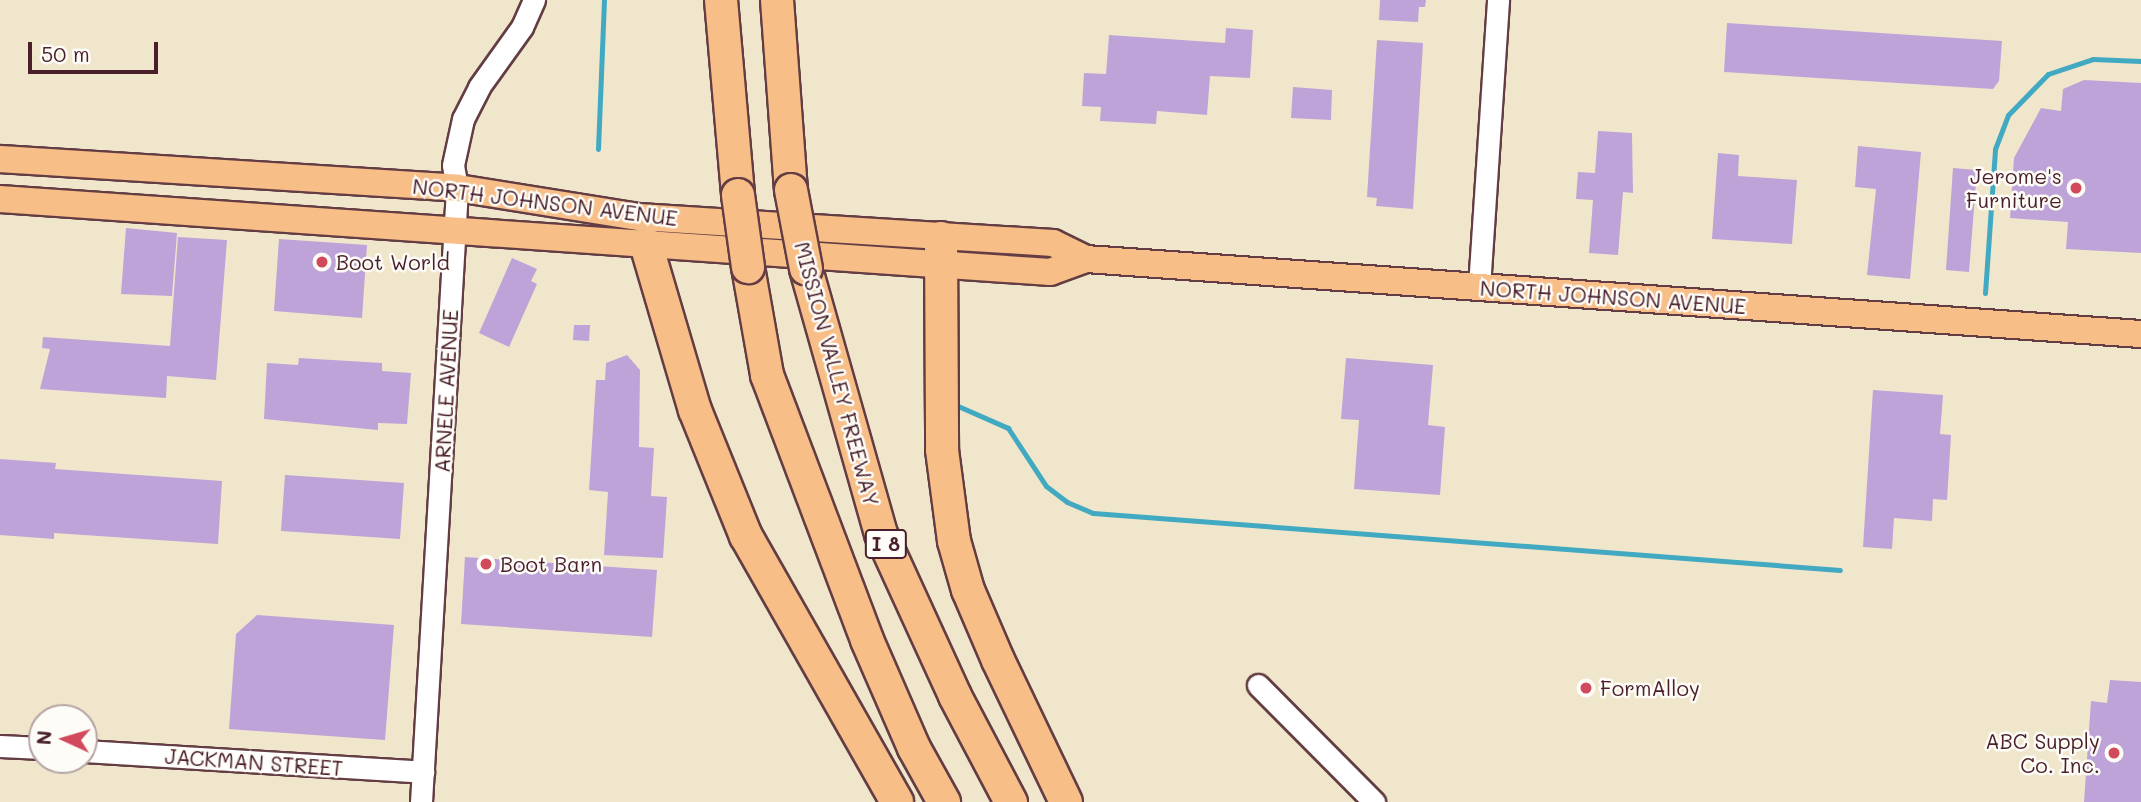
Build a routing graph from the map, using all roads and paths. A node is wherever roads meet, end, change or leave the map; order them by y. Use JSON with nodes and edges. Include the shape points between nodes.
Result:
{"nodes":[{"id":1,"x":534,"y":0,"type":"edge"},
{"id":2,"x":721,"y":0,"type":"edge"},
{"id":3,"x":777,"y":0,"type":"edge"},
{"id":4,"x":1498,"y":0,"type":"edge"},
{"id":5,"x":0,"y":159,"type":"edge"},
{"id":6,"x":457,"y":188,"type":"junction"},
{"id":7,"x":0,"y":198,"type":"edge"},
{"id":8,"x":455,"y":230,"type":"junction"},
{"id":9,"x":646,"y":244,"type":"junction"},
{"id":10,"x":941,"y":251,"type":"junction"},
{"id":11,"x":1479,"y":287,"type":"junction"},
{"id":12,"x":2141,"y":334,"type":"edge"},
{"id":13,"x":1258,"y":685,"type":"dead end"},
{"id":14,"x":0,"y":746,"type":"edge"},
{"id":15,"x":28,"y":747,"type":"edge"},
{"id":16,"x":98,"y":752,"type":"edge"},
{"id":17,"x":423,"y":772,"type":"junction"},
{"id":18,"x":421,"y":802,"type":"edge"},
{"id":19,"x":897,"y":802,"type":"edge"},
{"id":20,"x":944,"y":802,"type":"edge"},
{"id":21,"x":1011,"y":802,"type":"edge"},
{"id":22,"x":1066,"y":802,"type":"edge"},
{"id":23,"x":1374,"y":802,"type":"edge"}],
"edges":[{"from":1,"to":6,"type":"street","name":"ARNELE AVENUE","via":[[463,119],[453,165]]},
{"from":2,"to":20,"type":"highway","number":"I 8","bridge":true,"via":[[738,195],[767,375],[867,640],[914,748]]},
{"from":3,"to":21,"type":"highway","name":"MISSION VALLEY FREEWAY","number":"I 8","bridge":true,"via":[[791,190],[806,269],[881,534]]},
{"from":4,"to":11,"type":"street"},
{"from":5,"to":6,"type":"main road","name":"NORTH JOHNSON AVENUE"},
{"from":6,"to":8,"type":"street","name":"ARNELE AVENUE"},
{"from":6,"to":10,"type":"main road","name":"NORTH JOHNSON AVENUE","via":[[639,218]]},
{"from":7,"to":8,"type":"main road","name":"NORTH JOHNSON AVENUE"},
{"from":8,"to":9,"type":"main road","name":"NORTH JOHNSON AVENUE"},
{"from":8,"to":17,"type":"street","name":"ARNELE AVENUE"},
{"from":9,"to":10,"type":"main road","name":"NORTH JOHNSON AVENUE"},
{"from":9,"to":19,"type":"highway","via":[[695,410],[746,536]]},
{"from":10,"to":11,"type":"main road","name":"NORTH JOHNSON AVENUE","via":[[1050,272],[1086,259]]},
{"from":10,"to":22,"type":"highway","via":[[942,450],[954,541],[968,590],[998,660]]},
{"from":11,"to":12,"type":"main road","name":"NORTH JOHNSON AVENUE"},
{"from":13,"to":23,"type":"street"},
{"from":14,"to":15,"type":"street"},
{"from":16,"to":17,"type":"street","name":"JACKMAN STREET"},
{"from":17,"to":18,"type":"street","name":"ARNELE AVENUE"}]}
